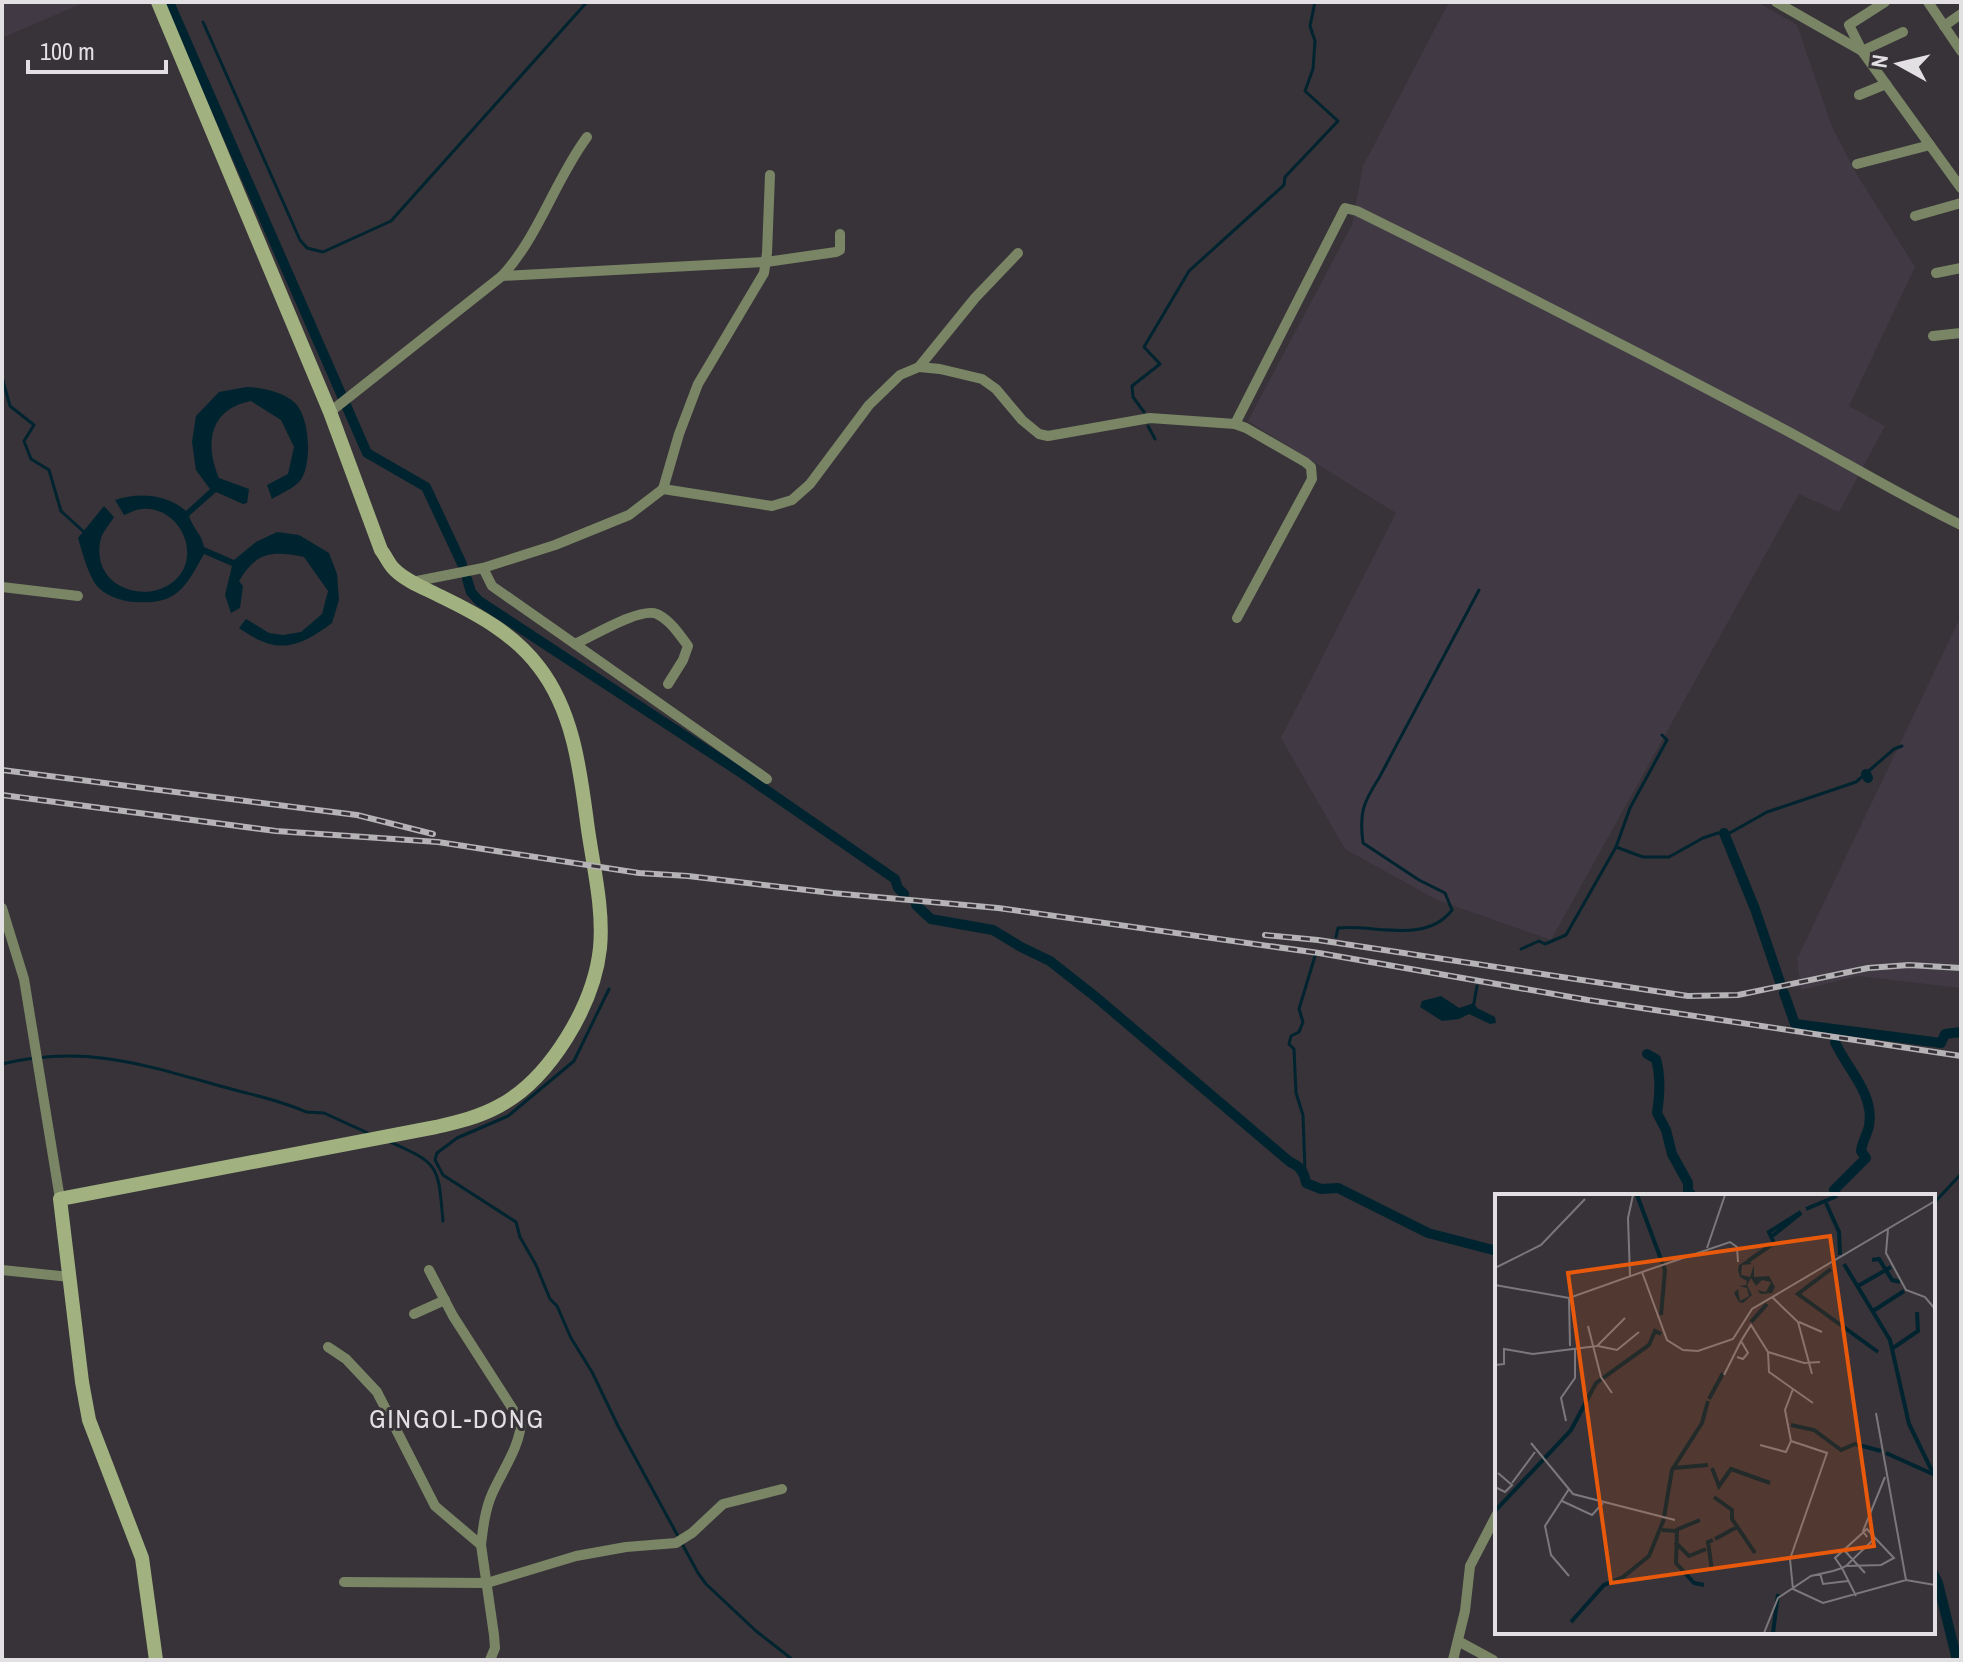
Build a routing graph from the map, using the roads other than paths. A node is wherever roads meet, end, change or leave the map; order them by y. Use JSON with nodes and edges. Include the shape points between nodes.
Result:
{"nodes":[{"id":1,"x":158,"y":2,"type":"edge"},
{"id":2,"x":1776,"y":2,"type":"edge"},
{"id":3,"x":1885,"y":2,"type":"edge"},
{"id":4,"x":1928,"y":2,"type":"edge"},
{"id":5,"x":1961,"y":14,"type":"edge"},
{"id":6,"x":1944,"y":26,"type":"junction"},
{"id":7,"x":1903,"y":32,"type":"dead end"},
{"id":8,"x":1862,"y":51,"type":"junction"},
{"id":9,"x":1961,"y":51,"type":"edge"},
{"id":10,"x":1886,"y":84,"type":"junction"},
{"id":11,"x":1859,"y":95,"type":"dead end"},
{"id":12,"x":587,"y":137,"type":"dead end"},
{"id":13,"x":1930,"y":145,"type":"junction"},
{"id":14,"x":1857,"y":164,"type":"dead end"},
{"id":15,"x":770,"y":175,"type":"dead end"},
{"id":16,"x":1960,"y":185,"type":"edge"},
{"id":17,"x":1961,"y":203,"type":"edge"},
{"id":18,"x":1915,"y":216,"type":"dead end"},
{"id":19,"x":840,"y":234,"type":"dead end"},
{"id":20,"x":1018,"y":253,"type":"dead end"},
{"id":21,"x":766,"y":262,"type":"junction"},
{"id":22,"x":1961,"y":268,"type":"edge"},
{"id":23,"x":1936,"y":273,"type":"dead end"},
{"id":24,"x":502,"y":276,"type":"junction"},
{"id":25,"x":1961,"y":333,"type":"edge"},
{"id":26,"x":1933,"y":336,"type":"dead end"},
{"id":27,"x":919,"y":367,"type":"junction"},
{"id":28,"x":330,"y":412,"type":"junction"},
{"id":29,"x":1235,"y":424,"type":"junction"},
{"id":30,"x":663,"y":489,"type":"junction"},
{"id":31,"x":1961,"y":525,"type":"edge"},
{"id":32,"x":483,"y":568,"type":"junction"},
{"id":33,"x":412,"y":582,"type":"junction"},
{"id":34,"x":2,"y":587,"type":"edge"},
{"id":35,"x":78,"y":596,"type":"dead end"},
{"id":36,"x":1237,"y":618,"type":"dead end"},
{"id":37,"x":575,"y":644,"type":"junction"},
{"id":38,"x":668,"y":684,"type":"dead end"},
{"id":39,"x":767,"y":779,"type":"dead end"},
{"id":40,"x":2,"y":908,"type":"edge"},
{"id":41,"x":60,"y":1199,"type":"junction"},
{"id":42,"x":2,"y":1270,"type":"edge"},
{"id":43,"x":429,"y":1270,"type":"dead end"},
{"id":44,"x":70,"y":1277,"type":"junction"},
{"id":45,"x":445,"y":1300,"type":"junction"},
{"id":46,"x":414,"y":1314,"type":"dead end"},
{"id":47,"x":328,"y":1347,"type":"dead end"},
{"id":48,"x":782,"y":1489,"type":"dead end"},
{"id":49,"x":1495,"y":1518,"type":"edge"},
{"id":50,"x":481,"y":1545,"type":"junction"},
{"id":51,"x":344,"y":1582,"type":"dead end"},
{"id":52,"x":487,"y":1583,"type":"junction"},
{"id":53,"x":1458,"y":1641,"type":"junction"},
{"id":54,"x":156,"y":1660,"type":"edge"},
{"id":55,"x":490,"y":1660,"type":"edge"},
{"id":56,"x":1453,"y":1660,"type":"edge"},
{"id":57,"x":1493,"y":1660,"type":"edge"}],
"edges":[{"from":1,"to":28,"type":"main road"},
{"from":2,"to":8,"type":"street"},
{"from":3,"to":8,"type":"street","via":[[1849,25]]},
{"from":4,"to":6,"type":"street"},
{"from":5,"to":6,"type":"street"},
{"from":6,"to":9,"type":"street"},
{"from":7,"to":8,"type":"street"},
{"from":8,"to":10,"type":"street"},
{"from":10,"to":11,"type":"street"},
{"from":10,"to":13,"type":"street"},
{"from":12,"to":24,"type":"street"},
{"from":13,"to":14,"type":"street"},
{"from":13,"to":16,"type":"street"},
{"from":15,"to":21,"type":"street"},
{"from":17,"to":18,"type":"street"},
{"from":19,"to":21,"type":"street","via":[[836,252]]},
{"from":20,"to":27,"type":"street"},
{"from":21,"to":24,"type":"street"},
{"from":21,"to":30,"type":"street","via":[[698,384]]},
{"from":22,"to":23,"type":"street"},
{"from":24,"to":28,"type":"street"},
{"from":25,"to":26,"type":"street"},
{"from":27,"to":29,"type":"street","via":[[982,379],[1022,420],[1048,436],[1150,418]]},
{"from":27,"to":30,"type":"street","via":[[900,375],[869,405],[792,500],[772,506]]},
{"from":28,"to":33,"type":"main road","via":[[381,550]]},
{"from":29,"to":31,"type":"street","via":[[1345,208],[1563,313]]},
{"from":29,"to":36,"type":"street","via":[[1305,462],[1313,472]]},
{"from":30,"to":32,"type":"street","via":[[629,515]]},
{"from":32,"to":33,"type":"street"},
{"from":32,"to":37,"type":"street","via":[[492,586]]},
{"from":33,"to":41,"type":"main road","via":[[510,636],[541,669],[567,720],[582,784],[600,923],[596,975],[575,1023],[521,1090],[460,1122]]},
{"from":34,"to":35,"type":"street"},
{"from":37,"to":38,"type":"street","via":[[643,612],[655,613],[672,624],[688,646]]},
{"from":37,"to":39,"type":"street"},
{"from":40,"to":41,"type":"street","via":[[24,979]]},
{"from":41,"to":44,"type":"main road"},
{"from":42,"to":44,"type":"street"},
{"from":43,"to":45,"type":"street"},
{"from":44,"to":54,"type":"main road","via":[[89,1420],[142,1558]]},
{"from":45,"to":46,"type":"street"},
{"from":45,"to":50,"type":"street","via":[[521,1422],[490,1497]]},
{"from":47,"to":50,"type":"street","via":[[377,1392],[435,1506]]},
{"from":48,"to":52,"type":"street","via":[[723,1504],[676,1543],[576,1556]]},
{"from":49,"to":53,"type":"street","via":[[1470,1566]]},
{"from":50,"to":52,"type":"street"},
{"from":51,"to":52,"type":"street"},
{"from":52,"to":55,"type":"street","via":[[495,1648]]},
{"from":53,"to":56,"type":"street"},
{"from":53,"to":57,"type":"street"}]}
